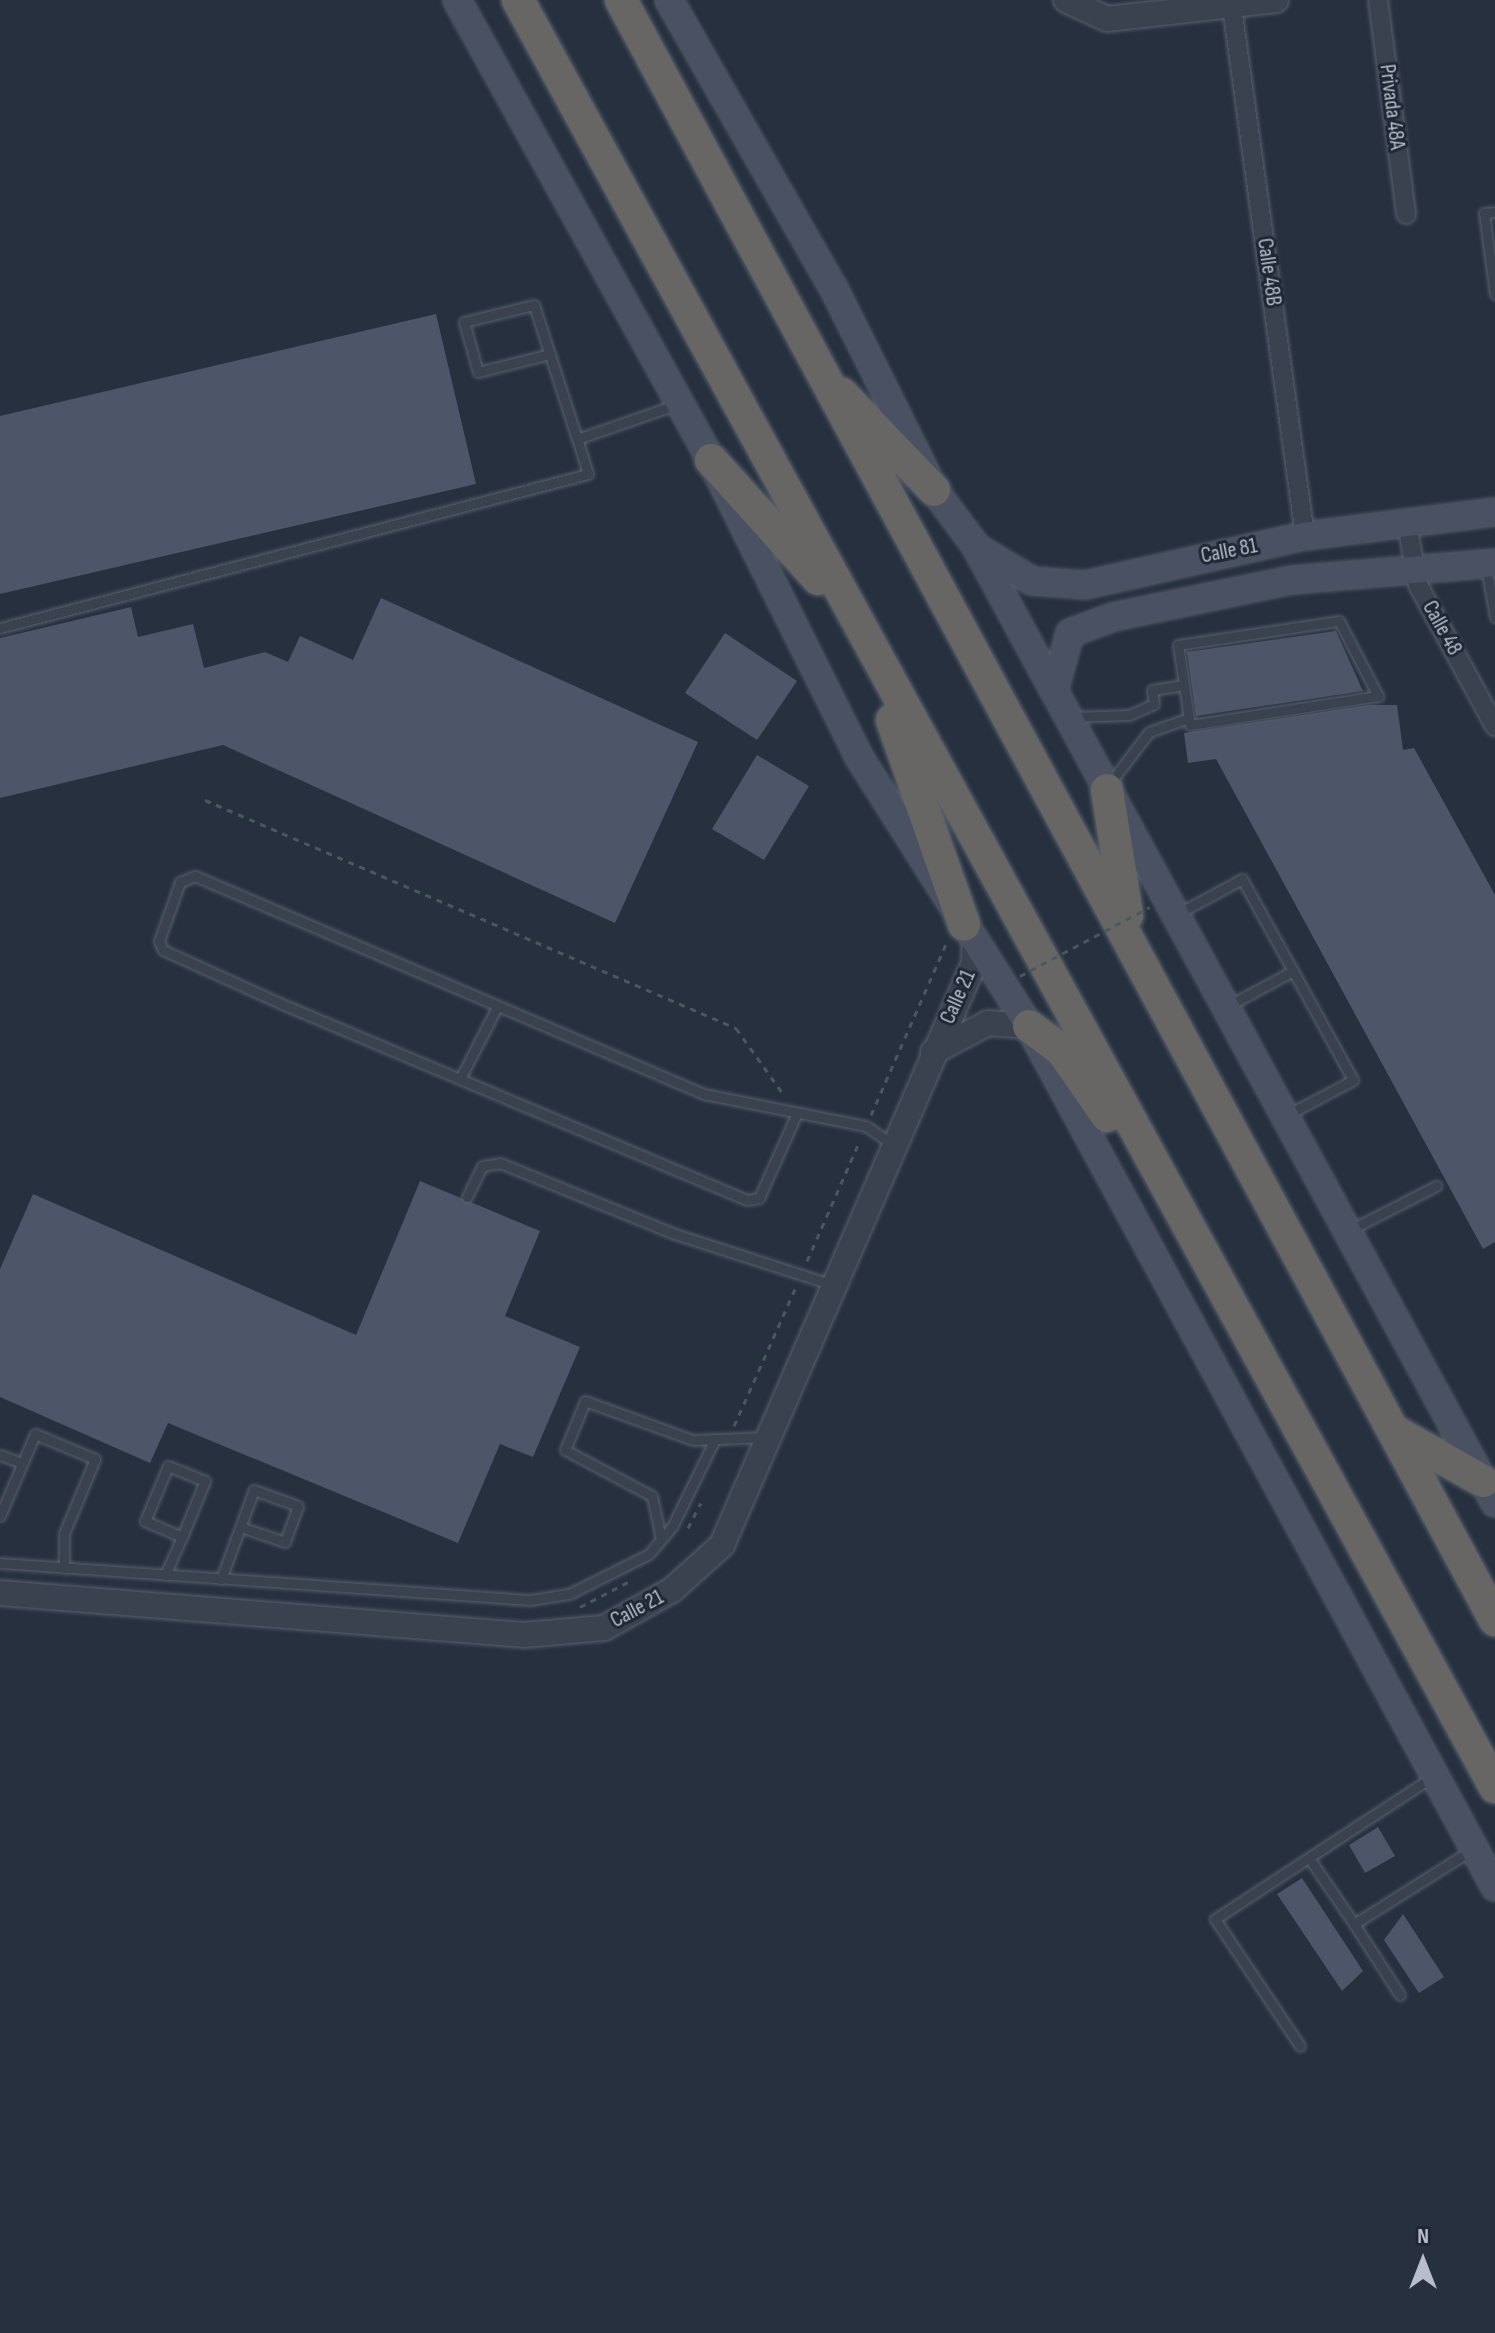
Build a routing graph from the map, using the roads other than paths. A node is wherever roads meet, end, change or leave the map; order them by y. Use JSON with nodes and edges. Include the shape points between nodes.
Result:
{"nodes":[{"id":1,"x":457,"y":0,"type":"edge"},
{"id":2,"x":518,"y":0,"type":"edge"},
{"id":3,"x":621,"y":0,"type":"edge"},
{"id":4,"x":669,"y":0,"type":"edge"},
{"id":5,"x":1066,"y":0,"type":"edge"},
{"id":6,"x":1276,"y":0,"type":"edge"},
{"id":7,"x":1378,"y":0,"type":"edge"},
{"id":8,"x":1232,"y":7,"type":"junction"},
{"id":9,"x":1495,"y":212,"type":"edge"},
{"id":10,"x":1406,"y":214,"type":"dead end"},
{"id":11,"x":1495,"y":294,"type":"edge"},
{"id":12,"x":550,"y":354,"type":"junction"},
{"id":13,"x":808,"y":355,"type":"junction"},
{"id":14,"x":680,"y":403,"type":"junction"},
{"id":15,"x":577,"y":439,"type":"junction"},
{"id":16,"x":711,"y":460,"type":"junction"},
{"id":17,"x":934,"y":490,"type":"junction"},
{"id":18,"x":1495,"y":512,"type":"edge"},
{"id":19,"x":1407,"y":524,"type":"junction"},
{"id":20,"x":1305,"y":536,"type":"junction"},
{"id":21,"x":975,"y":545,"type":"junction"},
{"id":22,"x":1490,"y":564,"type":"edge"},
{"id":23,"x":1415,"y":570,"type":"junction"},
{"id":24,"x":1495,"y":617,"type":"edge"},
{"id":25,"x":857,"y":624,"type":"junction"},
{"id":26,"x":0,"y":628,"type":"edge"},
{"id":27,"x":1184,"y":685,"type":"junction"},
{"id":28,"x":1054,"y":691,"type":"junction"},
{"id":29,"x":1068,"y":717,"type":"junction"},
{"id":30,"x":1189,"y":718,"type":"junction"},
{"id":31,"x":1495,"y":726,"type":"edge"},
{"id":32,"x":1107,"y":790,"type":"junction"},
{"id":33,"x":1163,"y":911,"type":"junction"},
{"id":34,"x":969,"y":932,"type":"junction"},
{"id":35,"x":1130,"y":938,"type":"junction"},
{"id":36,"x":1293,"y":971,"type":"junction"},
{"id":37,"x":497,"y":1007,"type":"junction"},
{"id":38,"x":1225,"y":1008,"type":"junction"},
{"id":39,"x":1029,"y":1026,"type":"junction"},
{"id":40,"x":933,"y":1052,"type":"junction"},
{"id":41,"x":460,"y":1079,"type":"junction"},
{"id":42,"x":797,"y":1113,"type":"junction"},
{"id":43,"x":1284,"y":1117,"type":"junction"},
{"id":44,"x":892,"y":1144,"type":"junction"},
{"id":45,"x":1154,"y":1168,"type":"junction"},
{"id":46,"x":1436,"y":1186,"type":"dead end"},
{"id":47,"x":467,"y":1197,"type":"dead end"},
{"id":48,"x":1347,"y":1231,"type":"junction"},
{"id":49,"x":833,"y":1285,"type":"junction"},
{"id":50,"x":1396,"y":1432,"type":"junction"},
{"id":51,"x":770,"y":1437,"type":"junction"},
{"id":52,"x":715,"y":1439,"type":"junction"},
{"id":53,"x":0,"y":1455,"type":"edge"},
{"id":54,"x":22,"y":1463,"type":"junction"},
{"id":55,"x":1489,"y":1492,"type":"edge"},
{"id":56,"x":0,"y":1516,"type":"edge"},
{"id":57,"x":241,"y":1527,"type":"junction"},
{"id":58,"x":182,"y":1537,"type":"junction"},
{"id":59,"x":661,"y":1539,"type":"junction"},
{"id":60,"x":5,"y":1564,"type":"edge"},
{"id":61,"x":64,"y":1568,"type":"junction"},
{"id":62,"x":0,"y":1570,"type":"edge"},
{"id":63,"x":165,"y":1575,"type":"junction"},
{"id":64,"x":221,"y":1579,"type":"junction"},
{"id":65,"x":0,"y":1593,"type":"edge"},
{"id":66,"x":1495,"y":1620,"type":"edge"},
{"id":67,"x":1482,"y":1744,"type":"edge"},
{"id":68,"x":1435,"y":1775,"type":"junction"},
{"id":69,"x":1495,"y":1787,"type":"edge"},
{"id":70,"x":1474,"y":1848,"type":"junction"},
{"id":71,"x":1309,"y":1858,"type":"junction"},
{"id":72,"x":1495,"y":1887,"type":"edge"},
{"id":73,"x":1354,"y":1924,"type":"junction"},
{"id":74,"x":1400,"y":1995,"type":"dead end"},
{"id":75,"x":1300,"y":2046,"type":"dead end"}],
"edges":[{"from":1,"to":14,"type":"main road"},
{"from":2,"to":25,"type":"highway"},
{"from":3,"to":13,"type":"highway"},
{"from":4,"to":17,"type":"main road","via":[[833,287]]},
{"from":5,"to":8,"type":"street","via":[[1107,19]]},
{"from":6,"to":8,"type":"street"},
{"from":7,"to":10,"type":"street","name":"Privada 48A"},
{"from":8,"to":20,"type":"street","name":"Calle 48B"},
{"from":9,"to":11,"type":"lane","via":[[1484,213]]},
{"from":12,"to":12,"type":"lane","via":[[478,372],[464,322],[534,305]]},
{"from":12,"to":15,"type":"lane"},
{"from":13,"to":17,"type":"highway"},
{"from":13,"to":35,"type":"highway"},
{"from":14,"to":15,"type":"lane"},
{"from":14,"to":16,"type":"main road"},
{"from":15,"to":26,"type":"lane","via":[[588,474]]},
{"from":16,"to":25,"type":"highway"},
{"from":16,"to":34,"type":"main road","via":[[859,757]]},
{"from":17,"to":21,"type":"main road"},
{"from":18,"to":19,"type":"main road","name":"Calle 81"},
{"from":19,"to":20,"type":"main road","name":"Calle 81"},
{"from":19,"to":23,"type":"street","name":"Calle 48"},
{"from":20,"to":21,"type":"main road","name":"Calle 81","via":[[1085,585],[1032,581]]},
{"from":21,"to":28,"type":"main road"},
{"from":22,"to":23,"type":"main road","name":"Calle 81"},
{"from":22,"to":24,"type":"lane"},
{"from":23,"to":28,"type":"main road","name":"Calle 81","via":[[1292,580],[1084,627],[1062,649]]},
{"from":23,"to":31,"type":"street","name":"Calle 48"},
{"from":25,"to":34,"type":"highway"},
{"from":25,"to":45,"type":"highway"},
{"from":27,"to":29,"type":"lane","via":[[1152,690],[1154,704],[1129,715]]},
{"from":27,"to":30,"type":"lane"},
{"from":27,"to":30,"type":"lane","via":[[1178,645],[1339,621],[1378,696],[1190,725]]},
{"from":28,"to":29,"type":"main road"},
{"from":29,"to":32,"type":"main road"},
{"from":30,"to":32,"type":"lane","via":[[1149,732],[1119,764]]},
{"from":32,"to":33,"type":"main road"},
{"from":32,"to":35,"type":"highway"},
{"from":33,"to":36,"type":"lane","via":[[1242,879]]},
{"from":33,"to":38,"type":"main road"},
{"from":34,"to":39,"type":"main road"},
{"from":34,"to":40,"type":"street","name":"Calle 21","via":[[974,963]]},
{"from":35,"to":50,"type":"highway"},
{"from":36,"to":38,"type":"lane"},
{"from":36,"to":43,"type":"lane","via":[[1353,1080]]},
{"from":37,"to":41,"type":"lane"},
{"from":37,"to":41,"type":"lane","via":[[195,876],[180,882],[163,950]]},
{"from":37,"to":42,"type":"lane","via":[[704,1094]]},
{"from":38,"to":43,"type":"main road"},
{"from":39,"to":40,"type":"street","name":"Calle 21","via":[[988,1023]]},
{"from":39,"to":45,"type":"highway","via":[[1062,1051],[1136,1165]]},
{"from":39,"to":68,"type":"main road"},
{"from":40,"to":44,"type":"street","name":"Calle 21"},
{"from":41,"to":42,"type":"lane","via":[[747,1200],[759,1198]]},
{"from":42,"to":44,"type":"lane","via":[[866,1126]]},
{"from":43,"to":48,"type":"main road"},
{"from":44,"to":49,"type":"street","name":"Calle 21"},
{"from":45,"to":67,"type":"highway"},
{"from":46,"to":48,"type":"lane"},
{"from":47,"to":49,"type":"lane","via":[[482,1166],[500,1163],[672,1233]]},
{"from":48,"to":55,"type":"main road"},
{"from":49,"to":51,"type":"street","name":"Calle 21"},
{"from":50,"to":55,"type":"highway"},
{"from":50,"to":66,"type":"highway"},
{"from":51,"to":52,"type":"lane"},
{"from":51,"to":65,"type":"street","name":"Calle 21","via":[[722,1545],[672,1590],[604,1628],[524,1635]]},
{"from":52,"to":59,"type":"lane"},
{"from":52,"to":59,"type":"lane","via":[[693,1440],[585,1401],[565,1450],[652,1496]]},
{"from":53,"to":54,"type":"lane"},
{"from":54,"to":56,"type":"lane"},
{"from":54,"to":61,"type":"lane","via":[[35,1434],[95,1459],[64,1534]]},
{"from":57,"to":57,"type":"lane","via":[[254,1490],[298,1506],[285,1542]]},
{"from":57,"to":64,"type":"lane"},
{"from":58,"to":58,"type":"lane","via":[[205,1481],[168,1466],[145,1521]]},
{"from":58,"to":63,"type":"lane"},
{"from":59,"to":64,"type":"lane","via":[[614,1576],[569,1594],[530,1600]]},
{"from":60,"to":61,"type":"lane"},
{"from":60,"to":62,"type":"lane"},
{"from":61,"to":63,"type":"lane"},
{"from":63,"to":64,"type":"lane"},
{"from":67,"to":69,"type":"highway"},
{"from":68,"to":70,"type":"main road"},
{"from":68,"to":71,"type":"lane"},
{"from":70,"to":72,"type":"main road"},
{"from":70,"to":73,"type":"lane"},
{"from":71,"to":73,"type":"lane"},
{"from":71,"to":75,"type":"lane","via":[[1215,1919]]},
{"from":73,"to":74,"type":"lane"}]}
